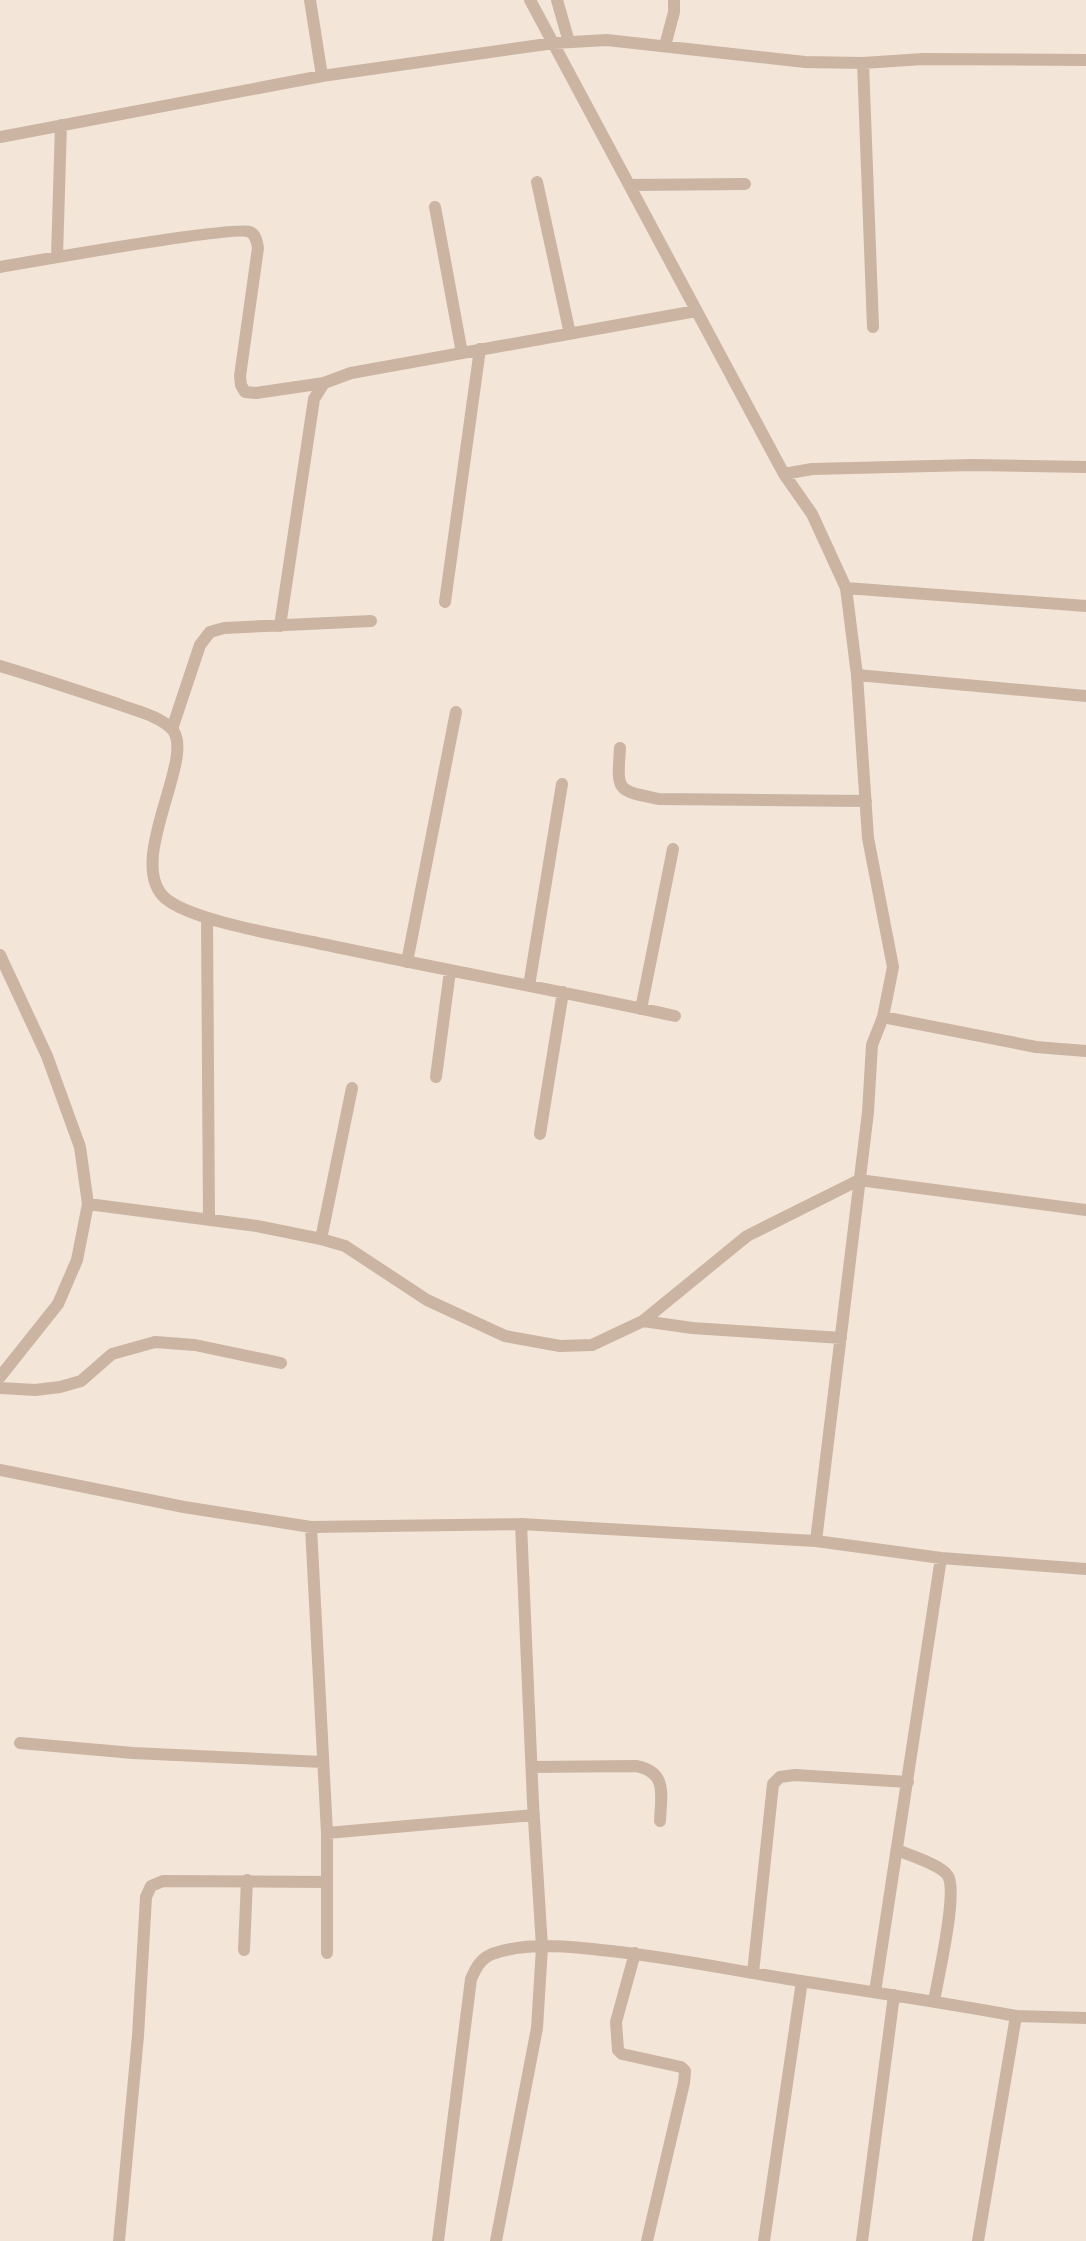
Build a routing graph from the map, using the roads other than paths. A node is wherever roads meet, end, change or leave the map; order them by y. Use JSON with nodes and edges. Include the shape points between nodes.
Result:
{"nodes":[{"id":1,"x":310,"y":0,"type":"edge"},
{"id":2,"x":530,"y":0,"type":"edge"},
{"id":3,"x":557,"y":0,"type":"edge"},
{"id":4,"x":674,"y":0,"type":"edge"},
{"id":5,"x":569,"y":42,"type":"junction"},
{"id":6,"x":554,"y":43,"type":"junction"},
{"id":7,"x":665,"y":46,"type":"junction"},
{"id":8,"x":1086,"y":60,"type":"edge"},
{"id":9,"x":864,"y":63,"type":"junction"},
{"id":10,"x":322,"y":76,"type":"junction"},
{"id":11,"x":61,"y":124,"type":"junction"},
{"id":12,"x":0,"y":137,"type":"edge"},
{"id":13,"x":537,"y":182,"type":"dead end"},
{"id":14,"x":745,"y":184,"type":"dead end"},
{"id":15,"x":629,"y":185,"type":"junction"},
{"id":16,"x":436,"y":208,"type":"dead end"},
{"id":17,"x":57,"y":257,"type":"junction"},
{"id":18,"x":0,"y":267,"type":"edge"},
{"id":19,"x":696,"y":312,"type":"junction"},
{"id":20,"x":873,"y":327,"type":"dead end"},
{"id":21,"x":570,"y":334,"type":"junction"},
{"id":22,"x":480,"y":349,"type":"junction"},
{"id":23,"x":462,"y":352,"type":"junction"},
{"id":24,"x":324,"y":383,"type":"junction"},
{"id":25,"x":1086,"y":467,"type":"edge"},
{"id":26,"x":784,"y":474,"type":"junction"},
{"id":27,"x":846,"y":588,"type":"junction"},
{"id":28,"x":445,"y":602,"type":"dead end"},
{"id":29,"x":1086,"y":606,"type":"edge"},
{"id":30,"x":370,"y":621,"type":"dead end"},
{"id":31,"x":280,"y":626,"type":"junction"},
{"id":32,"x":0,"y":666,"type":"edge"},
{"id":33,"x":857,"y":675,"type":"junction"},
{"id":34,"x":1086,"y":696,"type":"edge"},
{"id":35,"x":456,"y":712,"type":"dead end"},
{"id":36,"x":172,"y":729,"type":"junction"},
{"id":37,"x":620,"y":748,"type":"dead end"},
{"id":38,"x":562,"y":784,"type":"dead end"},
{"id":39,"x":866,"y":800,"type":"junction"},
{"id":40,"x":673,"y":849,"type":"dead end"},
{"id":41,"x":207,"y":918,"type":"junction"},
{"id":42,"x":0,"y":955,"type":"edge"},
{"id":43,"x":407,"y":962,"type":"junction"},
{"id":44,"x":450,"y":971,"type":"junction"},
{"id":45,"x":529,"y":986,"type":"junction"},
{"id":46,"x":563,"y":992,"type":"junction"},
{"id":47,"x":641,"y":1008,"type":"junction"},
{"id":48,"x":676,"y":1016,"type":"dead end"},
{"id":49,"x":883,"y":1017,"type":"junction"},
{"id":50,"x":1086,"y":1051,"type":"edge"},
{"id":51,"x":436,"y":1077,"type":"dead end"},
{"id":52,"x":352,"y":1088,"type":"dead end"},
{"id":53,"x":540,"y":1134,"type":"dead end"},
{"id":54,"x":859,"y":1180,"type":"junction"},
{"id":55,"x":88,"y":1204,"type":"junction"},
{"id":56,"x":1086,"y":1210,"type":"edge"},
{"id":57,"x":209,"y":1220,"type":"junction"},
{"id":58,"x":322,"y":1239,"type":"junction"},
{"id":59,"x":643,"y":1321,"type":"junction"},
{"id":60,"x":841,"y":1338,"type":"junction"},
{"id":61,"x":281,"y":1364,"type":"dead end"},
{"id":62,"x":2,"y":1374,"type":"edge"},
{"id":63,"x":0,"y":1388,"type":"edge"},
{"id":64,"x":0,"y":1470,"type":"edge"},
{"id":65,"x":522,"y":1524,"type":"junction"},
{"id":66,"x":310,"y":1527,"type":"junction"},
{"id":67,"x":816,"y":1541,"type":"junction"},
{"id":68,"x":941,"y":1558,"type":"junction"},
{"id":69,"x":1086,"y":1569,"type":"edge"},
{"id":70,"x":20,"y":1744,"type":"dead end"},
{"id":71,"x":323,"y":1762,"type":"junction"},
{"id":72,"x":532,"y":1767,"type":"junction"},
{"id":73,"x":908,"y":1782,"type":"junction"},
{"id":74,"x":534,"y":1815,"type":"junction"},
{"id":75,"x":660,"y":1821,"type":"dead end"},
{"id":76,"x":327,"y":1833,"type":"junction"},
{"id":77,"x":897,"y":1850,"type":"junction"},
{"id":78,"x":247,"y":1880,"type":"junction"},
{"id":79,"x":327,"y":1882,"type":"junction"},
{"id":80,"x":542,"y":1947,"type":"junction"},
{"id":81,"x":244,"y":1950,"type":"dead end"},
{"id":82,"x":327,"y":1953,"type":"dead end"},
{"id":83,"x":635,"y":1953,"type":"junction"},
{"id":84,"x":753,"y":1973,"type":"junction"},
{"id":85,"x":802,"y":1981,"type":"junction"},
{"id":86,"x":875,"y":1992,"type":"junction"},
{"id":87,"x":894,"y":1995,"type":"junction"},
{"id":88,"x":934,"y":2001,"type":"junction"},
{"id":89,"x":1016,"y":2016,"type":"junction"},
{"id":90,"x":1086,"y":2018,"type":"edge"},
{"id":91,"x":118,"y":2241,"type":"edge"},
{"id":92,"x":438,"y":2241,"type":"edge"},
{"id":93,"x":496,"y":2241,"type":"edge"},
{"id":94,"x":647,"y":2241,"type":"edge"},
{"id":95,"x":764,"y":2241,"type":"edge"},
{"id":96,"x":862,"y":2241,"type":"edge"},
{"id":97,"x":978,"y":2241,"type":"edge"}],
"edges":[{"from":1,"to":10,"type":"street"},
{"from":2,"to":6,"type":"street"},
{"from":3,"to":5,"type":"street"},
{"from":4,"to":7,"type":"street"},
{"from":5,"to":6,"type":"street"},
{"from":5,"to":7,"type":"street","via":[[607,40]]},
{"from":6,"to":10,"type":"street"},
{"from":6,"to":15,"type":"street"},
{"from":7,"to":9,"type":"street","via":[[805,62]]},
{"from":8,"to":9,"type":"street","via":[[924,59]]},
{"from":9,"to":20,"type":"street"},
{"from":10,"to":11,"type":"street"},
{"from":11,"to":12,"type":"street"},
{"from":11,"to":17,"type":"street"},
{"from":13,"to":21,"type":"street"},
{"from":14,"to":15,"type":"street"},
{"from":15,"to":19,"type":"street"},
{"from":16,"to":23,"type":"street"},
{"from":17,"to":18,"type":"street"},
{"from":17,"to":24,"type":"street","via":[[196,235],[250,232],[256,238],[258,248],[241,385],[245,392],[256,392]]},
{"from":19,"to":21,"type":"street"},
{"from":19,"to":26,"type":"street"},
{"from":21,"to":22,"type":"street"},
{"from":22,"to":23,"type":"street"},
{"from":22,"to":28,"type":"street"},
{"from":23,"to":24,"type":"street","via":[[351,373]]},
{"from":24,"to":31,"type":"street","via":[[314,399]]},
{"from":25,"to":26,"type":"street","via":[[821,468]]},
{"from":26,"to":27,"type":"street","via":[[812,514]]},
{"from":27,"to":29,"type":"street"},
{"from":27,"to":33,"type":"street"},
{"from":30,"to":31,"type":"street"},
{"from":31,"to":36,"type":"street","via":[[224,628],[210,632],[200,644]]},
{"from":32,"to":36,"type":"street","via":[[154,717]]},
{"from":33,"to":34,"type":"street"},
{"from":33,"to":39,"type":"street"},
{"from":35,"to":43,"type":"street"},
{"from":36,"to":41,"type":"street","via":[[178,740],[178,752],[160,814],[152,868],[163,896],[174,905]]},
{"from":37,"to":39,"type":"street","via":[[620,786],[626,792],[659,799]]},
{"from":38,"to":45,"type":"street"},
{"from":39,"to":49,"type":"street","via":[[868,838],[893,968]]},
{"from":40,"to":47,"type":"street"},
{"from":41,"to":43,"type":"street"},
{"from":41,"to":57,"type":"street"},
{"from":42,"to":55,"type":"street","via":[[47,1056],[80,1147]]},
{"from":43,"to":44,"type":"street"},
{"from":44,"to":45,"type":"street"},
{"from":44,"to":51,"type":"street"},
{"from":45,"to":46,"type":"street"},
{"from":46,"to":47,"type":"street"},
{"from":46,"to":53,"type":"street"},
{"from":47,"to":48,"type":"street"},
{"from":49,"to":50,"type":"street","via":[[1036,1047]]},
{"from":49,"to":54,"type":"street","via":[[872,1045]]},
{"from":52,"to":58,"type":"street"},
{"from":54,"to":56,"type":"street"},
{"from":54,"to":59,"type":"street","via":[[747,1236]]},
{"from":54,"to":60,"type":"street"},
{"from":55,"to":57,"type":"street"},
{"from":55,"to":62,"type":"street","via":[[77,1260],[58,1304]]},
{"from":57,"to":58,"type":"street"},
{"from":58,"to":59,"type":"street","via":[[345,1246],[427,1300],[505,1336],[560,1346],[592,1346]]},
{"from":59,"to":60,"type":"street","via":[[692,1328]]},
{"from":60,"to":67,"type":"street"},
{"from":61,"to":63,"type":"street","via":[[195,1345],[154,1342],[112,1354],[81,1381],[35,1390]]},
{"from":64,"to":66,"type":"street","via":[[184,1507]]},
{"from":65,"to":66,"type":"street"},
{"from":65,"to":67,"type":"street"},
{"from":65,"to":72,"type":"street"},
{"from":66,"to":71,"type":"street"},
{"from":67,"to":68,"type":"street"},
{"from":68,"to":69,"type":"street"},
{"from":68,"to":73,"type":"street"},
{"from":70,"to":71,"type":"street"},
{"from":71,"to":76,"type":"street"},
{"from":72,"to":74,"type":"street"},
{"from":72,"to":75,"type":"street","via":[[650,1768],[657,1775],[661,1789]]},
{"from":73,"to":77,"type":"street"},
{"from":73,"to":84,"type":"street","via":[[795,1775],[780,1777],[773,1784]]},
{"from":74,"to":76,"type":"street"},
{"from":74,"to":80,"type":"street"},
{"from":76,"to":79,"type":"street"},
{"from":77,"to":86,"type":"street"},
{"from":77,"to":88,"type":"street","via":[[939,1868],[948,1875],[951,1887]]},
{"from":78,"to":79,"type":"street"},
{"from":78,"to":81,"type":"street"},
{"from":78,"to":91,"type":"street","via":[[163,1881],[151,1886],[146,1897],[138,2036]]},
{"from":79,"to":82,"type":"street"},
{"from":80,"to":83,"type":"street"},
{"from":80,"to":92,"type":"street","via":[[491,1954],[477,1964],[470,1979]]},
{"from":80,"to":93,"type":"street","via":[[537,2028]]},
{"from":83,"to":84,"type":"street"},
{"from":83,"to":94,"type":"street","via":[[616,2022],[618,2050],[622,2054],[681,2067],[685,2071]]},
{"from":84,"to":85,"type":"street"},
{"from":85,"to":86,"type":"street"},
{"from":85,"to":95,"type":"street"},
{"from":86,"to":87,"type":"street"},
{"from":87,"to":88,"type":"street"},
{"from":87,"to":96,"type":"street"},
{"from":88,"to":89,"type":"street"},
{"from":89,"to":90,"type":"street"},
{"from":89,"to":97,"type":"street"}]}
